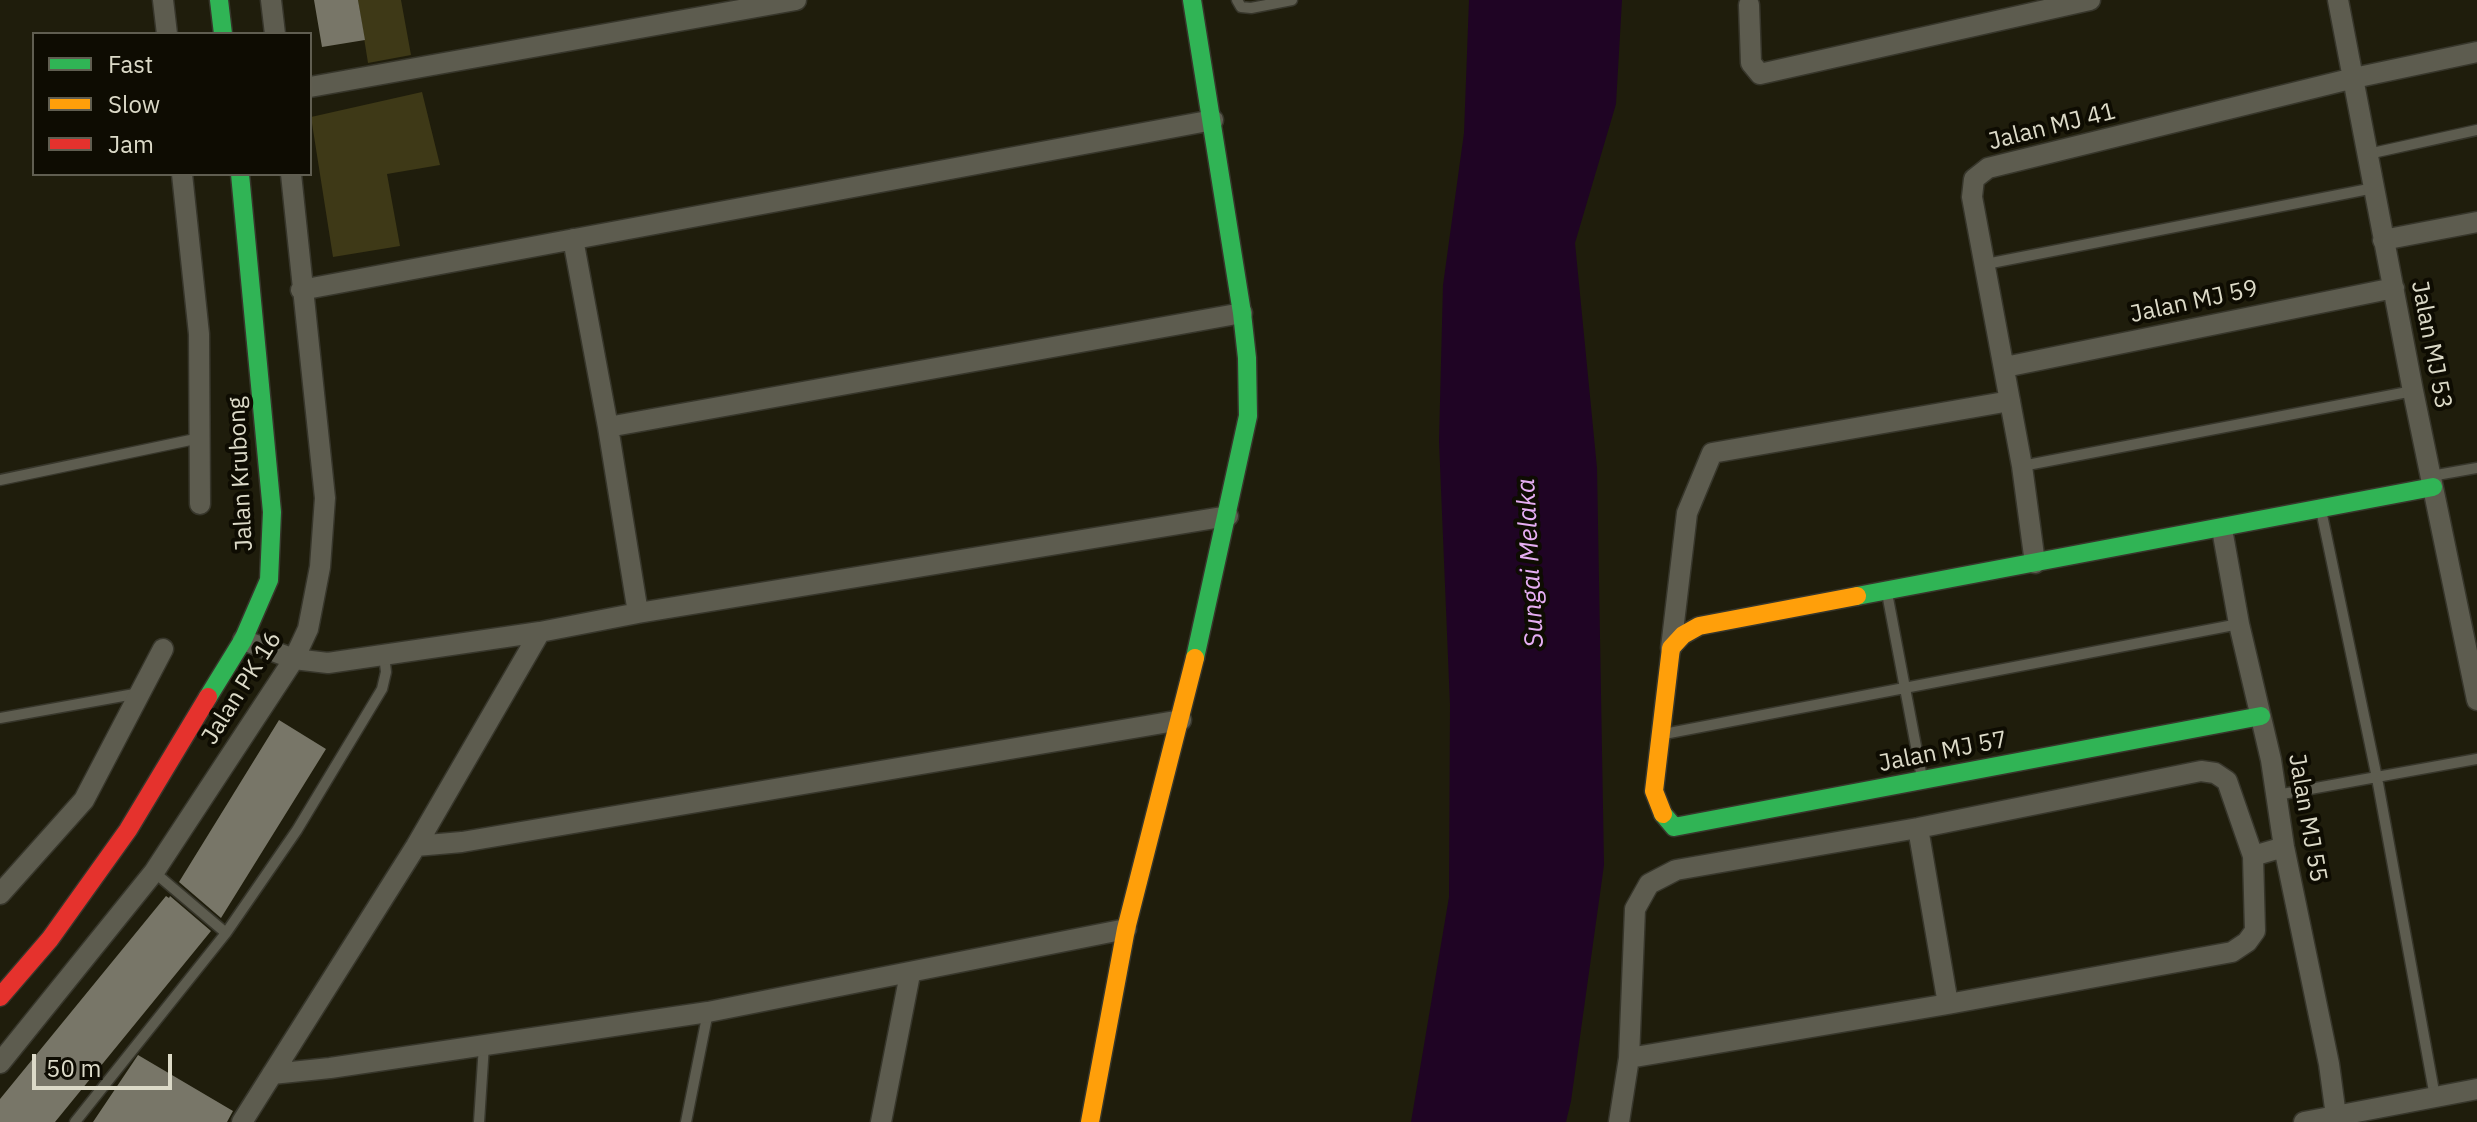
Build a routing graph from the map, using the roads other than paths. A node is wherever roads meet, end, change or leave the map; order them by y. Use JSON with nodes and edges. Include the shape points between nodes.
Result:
{"nodes":[{"id":1,"x":163,"y":0,"type":"edge"},
{"id":2,"x":219,"y":0,"type":"edge"},
{"id":3,"x":271,"y":0,"type":"edge"},
{"id":4,"x":796,"y":0,"type":"edge"},
{"id":5,"x":1192,"y":0,"type":"edge"},
{"id":6,"x":1237,"y":0,"type":"edge"},
{"id":7,"x":1292,"y":0,"type":"edge"},
{"id":8,"x":2090,"y":0,"type":"edge"},
{"id":9,"x":2338,"y":0,"type":"edge"},
{"id":10,"x":1753,"y":2,"type":"edge"},
{"id":11,"x":2041,"y":6,"type":"edge"},
{"id":12,"x":167,"y":32,"type":"edge"},
{"id":13,"x":223,"y":32,"type":"edge"},
{"id":14,"x":275,"y":32,"type":"edge"},
{"id":15,"x":2477,"y":52,"type":"edge"},
{"id":16,"x":2354,"y":78,"type":"junction"},
{"id":17,"x":312,"y":87,"type":"edge"},
{"id":18,"x":1213,"y":120,"type":"junction"},
{"id":19,"x":2477,"y":130,"type":"edge"},
{"id":20,"x":2368,"y":154,"type":"junction"},
{"id":21,"x":182,"y":176,"type":"edge"},
{"id":22,"x":240,"y":176,"type":"edge"},
{"id":23,"x":291,"y":176,"type":"edge"},
{"id":24,"x":2374,"y":188,"type":"junction"},
{"id":25,"x":2477,"y":222,"type":"edge"},
{"id":26,"x":573,"y":239,"type":"junction"},
{"id":27,"x":2383,"y":240,"type":"junction"},
{"id":28,"x":1986,"y":264,"type":"junction"},
{"id":29,"x":2394,"y":288,"type":"junction"},
{"id":30,"x":301,"y":290,"type":"junction"},
{"id":31,"x":1242,"y":313,"type":"junction"},
{"id":32,"x":2005,"y":367,"type":"junction"},
{"id":33,"x":2413,"y":391,"type":"junction"},
{"id":34,"x":2010,"y":401,"type":"junction"},
{"id":35,"x":608,"y":427,"type":"junction"},
{"id":36,"x":200,"y":438,"type":"junction"},
{"id":37,"x":2022,"y":466,"type":"junction"},
{"id":38,"x":2477,"y":468,"type":"edge"},
{"id":39,"x":0,"y":480,"type":"edge"},
{"id":40,"x":2432,"y":482,"type":"junction"},
{"id":41,"x":200,"y":504,"type":"dead end"},
{"id":42,"x":2321,"y":510,"type":"junction"},
{"id":43,"x":1228,"y":516,"type":"junction"},
{"id":44,"x":2222,"y":529,"type":"junction"},
{"id":45,"x":2035,"y":563,"type":"junction"},
{"id":46,"x":1887,"y":589,"type":"junction"},
{"id":47,"x":638,"y":613,"type":"junction"},
{"id":48,"x":2239,"y":624,"type":"junction"},
{"id":49,"x":540,"y":632,"type":"junction"},
{"id":50,"x":243,"y":640,"type":"junction"},
{"id":51,"x":1671,"y":648,"type":"junction"},
{"id":52,"x":163,"y":649,"type":"dead end"},
{"id":53,"x":384,"y":655,"type":"junction"},
{"id":54,"x":294,"y":659,"type":"junction"},
{"id":55,"x":1905,"y":688,"type":"junction"},
{"id":56,"x":141,"y":693,"type":"junction"},
{"id":57,"x":2477,"y":700,"type":"edge"},
{"id":58,"x":2261,"y":716,"type":"junction"},
{"id":59,"x":0,"y":718,"type":"edge"},
{"id":60,"x":1181,"y":720,"type":"junction"},
{"id":61,"x":1662,"y":734,"type":"junction"},
{"id":62,"x":2477,"y":759,"type":"edge"},
{"id":63,"x":2377,"y":778,"type":"junction"},
{"id":64,"x":1922,"y":780,"type":"junction"},
{"id":65,"x":2277,"y":795,"type":"junction"},
{"id":66,"x":1918,"y":828,"type":"junction"},
{"id":67,"x":128,"y":830,"type":"junction"},
{"id":68,"x":416,"y":846,"type":"junction"},
{"id":69,"x":2284,"y":847,"type":"junction"},
{"id":70,"x":2253,"y":856,"type":"junction"},
{"id":71,"x":154,"y":872,"type":"junction"},
{"id":72,"x":0,"y":894,"type":"edge"},
{"id":73,"x":1126,"y":929,"type":"junction"},
{"id":74,"x":226,"y":933,"type":"junction"},
{"id":75,"x":0,"y":974,"type":"edge"},
{"id":76,"x":910,"y":974,"type":"junction"},
{"id":77,"x":0,"y":997,"type":"edge"},
{"id":78,"x":1948,"y":1004,"type":"junction"},
{"id":79,"x":708,"y":1012,"type":"junction"},
{"id":80,"x":484,"y":1045,"type":"junction"},
{"id":81,"x":1629,"y":1058,"type":"junction"},
{"id":82,"x":0,"y":1063,"type":"edge"},
{"id":83,"x":272,"y":1074,"type":"junction"},
{"id":84,"x":2477,"y":1089,"type":"edge"},
{"id":85,"x":2435,"y":1097,"type":"junction"},
{"id":86,"x":2336,"y":1116,"type":"junction"},
{"id":87,"x":75,"y":1122,"type":"edge"},
{"id":88,"x":242,"y":1122,"type":"edge"},
{"id":89,"x":479,"y":1122,"type":"edge"},
{"id":90,"x":686,"y":1122,"type":"edge"},
{"id":91,"x":881,"y":1122,"type":"edge"},
{"id":92,"x":1090,"y":1122,"type":"edge"},
{"id":93,"x":1619,"y":1122,"type":"edge"},
{"id":94,"x":2304,"y":1122,"type":"edge"}],
"edges":[{"from":1,"to":12,"type":"street"},
{"from":2,"to":13,"type":"street"},
{"from":3,"to":14,"type":"street"},
{"from":4,"to":17,"type":"street"},
{"from":5,"to":18,"type":"street"},
{"from":6,"to":7,"type":"lane","via":[[1241,7],[1251,8]]},
{"from":8,"to":11,"type":"street"},
{"from":9,"to":16,"type":"street","name":"Jalan MJ 53"},
{"from":10,"to":11,"type":"street","via":[[1751,63],[1760,74]]},
{"from":15,"to":16,"type":"street","name":"Jalan MJ 41"},
{"from":16,"to":20,"type":"street","name":"Jalan MJ 53"},
{"from":16,"to":28,"type":"street","name":"Jalan MJ 41","via":[[1988,168],[1974,179],[1972,197]]},
{"from":18,"to":26,"type":"street"},
{"from":18,"to":31,"type":"street"},
{"from":19,"to":20,"type":"lane"},
{"from":20,"to":24,"type":"street","name":"Jalan MJ 53"},
{"from":21,"to":36,"type":"street","via":[[199,334]]},
{"from":22,"to":50,"type":"street","name":"Jalan Krubong","via":[[272,512],[269,580]]},
{"from":23,"to":30,"type":"street","name":"Jalan PK 16"},
{"from":24,"to":27,"type":"street","name":"Jalan MJ 53"},
{"from":24,"to":28,"type":"lane"},
{"from":25,"to":27,"type":"street"},
{"from":26,"to":30,"type":"street"},
{"from":26,"to":35,"type":"street"},
{"from":27,"to":29,"type":"street","name":"Jalan MJ 53"},
{"from":28,"to":32,"type":"street","name":"Jalan MJ 41"},
{"from":29,"to":32,"type":"street","name":"Jalan MJ 59"},
{"from":29,"to":33,"type":"street","name":"Jalan MJ 53"},
{"from":30,"to":54,"type":"street","name":"Jalan PK 16","via":[[325,498],[308,629]]},
{"from":31,"to":35,"type":"street"},
{"from":31,"to":43,"type":"street","via":[[1248,416]]},
{"from":32,"to":34,"type":"street","name":"Jalan MJ 41"},
{"from":33,"to":37,"type":"lane"},
{"from":33,"to":40,"type":"street","name":"Jalan MJ 53"},
{"from":34,"to":37,"type":"street","name":"Jalan MJ 41"},
{"from":34,"to":51,"type":"street","via":[[1712,453],[1687,513]]},
{"from":35,"to":47,"type":"street"},
{"from":36,"to":39,"type":"lane"},
{"from":36,"to":41,"type":"street"},
{"from":37,"to":45,"type":"street","name":"Jalan MJ 41"},
{"from":38,"to":40,"type":"lane"},
{"from":40,"to":42,"type":"street"},
{"from":40,"to":57,"type":"street","name":"Jalan MJ 53"},
{"from":42,"to":44,"type":"street"},
{"from":42,"to":63,"type":"lane"},
{"from":43,"to":47,"type":"street"},
{"from":43,"to":60,"type":"street"},
{"from":44,"to":45,"type":"street"},
{"from":44,"to":48,"type":"street","name":"Jalan MJ 55"},
{"from":45,"to":46,"type":"street"},
{"from":46,"to":51,"type":"street","via":[[1699,626]]},
{"from":46,"to":55,"type":"lane"},
{"from":47,"to":49,"type":"street"},
{"from":48,"to":55,"type":"lane"},
{"from":48,"to":58,"type":"street","name":"Jalan MJ 55"},
{"from":49,"to":53,"type":"street"},
{"from":49,"to":68,"type":"street"},
{"from":50,"to":54,"type":"street"},
{"from":50,"to":67,"type":"street","name":"Jalan Krubong"},
{"from":51,"to":61,"type":"street"},
{"from":52,"to":56,"type":"street"},
{"from":53,"to":54,"type":"street","via":[[328,663]]},
{"from":53,"to":74,"type":"lane","via":[[382,689],[370,712]]},
{"from":54,"to":71,"type":"street","name":"Jalan PK 16"},
{"from":55,"to":61,"type":"lane"},
{"from":55,"to":64,"type":"lane"},
{"from":56,"to":59,"type":"lane"},
{"from":56,"to":72,"type":"street","via":[[84,800]]},
{"from":58,"to":64,"type":"street","name":"Jalan MJ 57"},
{"from":58,"to":65,"type":"street","name":"Jalan MJ 55"},
{"from":60,"to":68,"type":"street"},
{"from":60,"to":73,"type":"street"},
{"from":61,"to":64,"type":"street","name":"Jalan MJ 57","via":[[1654,791],[1674,827]]},
{"from":62,"to":63,"type":"lane"},
{"from":63,"to":65,"type":"lane"},
{"from":63,"to":85,"type":"lane"},
{"from":65,"to":69,"type":"street","name":"Jalan MJ 55"},
{"from":66,"to":70,"type":"street","via":[[2201,771],[2227,781]]},
{"from":66,"to":78,"type":"street"},
{"from":66,"to":81,"type":"street","via":[[1676,870],[1649,884],[1635,909]]},
{"from":67,"to":75,"type":"street","name":"Jalan Krubong"},
{"from":67,"to":77,"type":"street","name":"Jalan Krubong","via":[[50,939]]},
{"from":68,"to":83,"type":"street"},
{"from":69,"to":70,"type":"street"},
{"from":69,"to":86,"type":"street","name":"Jalan MJ 55"},
{"from":70,"to":78,"type":"street","via":[[2255,931],[2232,952]]},
{"from":71,"to":74,"type":"lane"},
{"from":71,"to":82,"type":"street","name":"Jalan PK 16"},
{"from":73,"to":76,"type":"street"},
{"from":73,"to":92,"type":"street"},
{"from":74,"to":87,"type":"lane"},
{"from":76,"to":79,"type":"street"},
{"from":76,"to":91,"type":"street"},
{"from":78,"to":81,"type":"street"},
{"from":79,"to":80,"type":"street"},
{"from":79,"to":90,"type":"lane"},
{"from":80,"to":83,"type":"street"},
{"from":80,"to":89,"type":"lane"},
{"from":81,"to":93,"type":"street"},
{"from":83,"to":88,"type":"street"},
{"from":84,"to":85,"type":"street"},
{"from":85,"to":86,"type":"street"},
{"from":86,"to":94,"type":"street"}]}
